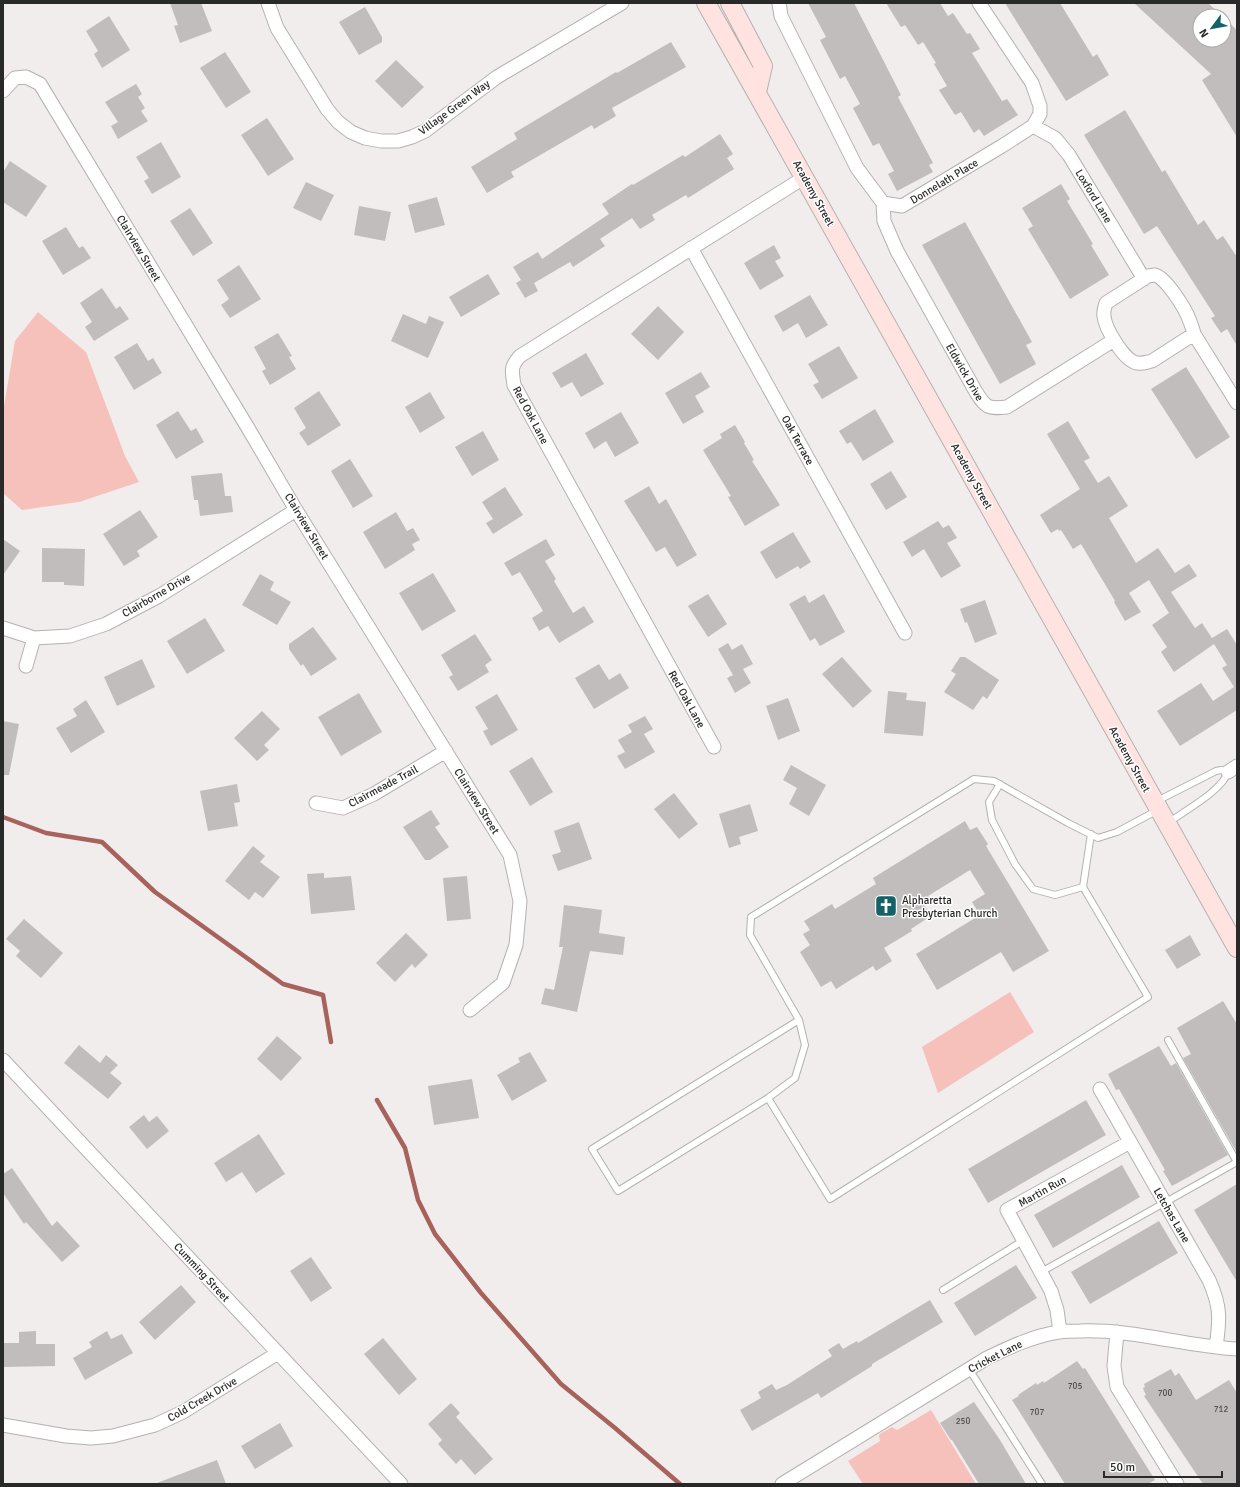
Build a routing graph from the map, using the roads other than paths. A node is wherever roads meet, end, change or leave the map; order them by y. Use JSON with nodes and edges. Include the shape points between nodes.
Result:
{"nodes":[{"id":1,"x":268,"y":3,"type":"edge"},
{"id":2,"x":622,"y":3,"type":"edge"},
{"id":3,"x":706,"y":3,"type":"edge"},
{"id":4,"x":730,"y":3,"type":"edge"},
{"id":5,"x":779,"y":3,"type":"edge"},
{"id":6,"x":979,"y":3,"type":"edge"},
{"id":7,"x":3,"y":91,"type":"edge"},
{"id":8,"x":757,"y":92,"type":"junction"},
{"id":9,"x":1033,"y":126,"type":"junction"},
{"id":10,"x":805,"y":177,"type":"junction"},
{"id":11,"x":883,"y":203,"type":"junction"},
{"id":12,"x":692,"y":248,"type":"junction"},
{"id":13,"x":1144,"y":279,"type":"junction"},
{"id":14,"x":1194,"y":334,"type":"junction"},
{"id":15,"x":1114,"y":340,"type":"junction"},
{"id":16,"x":1237,"y":403,"type":"edge"},
{"id":17,"x":296,"y":510,"type":"junction"},
{"id":18,"x":3,"y":628,"type":"edge"},
{"id":19,"x":905,"y":633,"type":"dead end"},
{"id":20,"x":34,"y":638,"type":"junction"},
{"id":21,"x":26,"y":666,"type":"dead end"},
{"id":22,"x":714,"y":747,"type":"dead end"},
{"id":23,"x":446,"y":751,"type":"junction"},
{"id":24,"x":1232,"y":769,"type":"edge"},
{"id":25,"x":1000,"y":784,"type":"junction"},
{"id":26,"x":316,"y":803,"type":"dead end"},
{"id":27,"x":1160,"y":812,"type":"junction"},
{"id":28,"x":1091,"y":834,"type":"junction"},
{"id":29,"x":1083,"y":887,"type":"junction"},
{"id":30,"x":1237,"y":948,"type":"edge"},
{"id":31,"x":470,"y":1010,"type":"dead end"},
{"id":32,"x":799,"y":1020,"type":"junction"},
{"id":33,"x":1168,"y":1040,"type":"dead end"},
{"id":34,"x":3,"y":1060,"type":"edge"},
{"id":35,"x":1100,"y":1089,"type":"dead end"},
{"id":36,"x":768,"y":1098,"type":"junction"},
{"id":37,"x":1130,"y":1142,"type":"junction"},
{"id":38,"x":1237,"y":1162,"type":"edge"},
{"id":39,"x":1164,"y":1202,"type":"junction"},
{"id":40,"x":1024,"y":1240,"type":"junction"},
{"id":41,"x":1041,"y":1272,"type":"junction"},
{"id":42,"x":943,"y":1290,"type":"dead end"},
{"id":43,"x":1060,"y":1332,"type":"junction"},
{"id":44,"x":1117,"y":1332,"type":"junction"},
{"id":45,"x":1216,"y":1347,"type":"junction"},
{"id":46,"x":1237,"y":1349,"type":"edge"},
{"id":47,"x":278,"y":1353,"type":"junction"},
{"id":48,"x":969,"y":1369,"type":"junction"},
{"id":49,"x":3,"y":1425,"type":"edge"},
{"id":50,"x":788,"y":1482,"type":"edge"},
{"id":51,"x":401,"y":1484,"type":"edge"},
{"id":52,"x":1042,"y":1484,"type":"edge"},
{"id":53,"x":1177,"y":1484,"type":"edge"}],
"edges":[{"from":1,"to":2,"type":"street","name":"Village Green Way","via":[[277,28],[338,122],[350,132],[381,141],[398,141],[425,131],[497,76]]},
{"from":3,"to":8,"type":"street","name":"Academy Street"},
{"from":4,"to":8,"type":"street","via":[[763,66]]},
{"from":5,"to":11,"type":"street","via":[[781,16],[857,168]]},
{"from":6,"to":9,"type":"street","via":[[1032,83],[1040,106],[1040,114]]},
{"from":7,"to":17,"type":"street","name":"Clairview Street","via":[[15,78],[26,77],[40,84]]},
{"from":8,"to":10,"type":"street","name":"Academy Street"},
{"from":9,"to":11,"type":"street","name":"Donnelath Place","via":[[902,206]]},
{"from":9,"to":13,"type":"street","name":"Loxford Lane","via":[[1055,138],[1070,155]]},
{"from":10,"to":12,"type":"street","name":"Red Oak Lane"},
{"from":10,"to":27,"type":"street","name":"Academy Street"},
{"from":11,"to":15,"type":"street","name":"Eldwick Drive","via":[[884,221],[896,251],[976,392],[983,403],[992,409],[1007,407]]},
{"from":12,"to":19,"type":"street","name":"Oak Terrace"},
{"from":12,"to":22,"type":"street","name":"Red Oak Lane","via":[[520,356],[512,370],[514,385]]},
{"from":13,"to":14,"type":"street","via":[[1155,275],[1163,280],[1181,304]]},
{"from":13,"to":15,"type":"street","via":[[1106,303],[1105,323]]},
{"from":14,"to":15,"type":"street","via":[[1146,363],[1136,363],[1126,358]]},
{"from":14,"to":16,"type":"street"},
{"from":17,"to":20,"type":"street","name":"Clairborne Drive","via":[[159,596],[106,624],[70,636]]},
{"from":17,"to":23,"type":"street","name":"Clairview Street"},
{"from":18,"to":20,"type":"street","name":"Clairborne Drive"},
{"from":20,"to":21,"type":"street"},
{"from":23,"to":26,"type":"street","name":"Clairmeade Trail","via":[[374,794],[343,808]]},
{"from":23,"to":31,"type":"street","name":"Clairview Street","via":[[510,854],[520,901],[516,944],[502,982]]},
{"from":24,"to":27,"type":"lane","via":[[1216,770]]},
{"from":24,"to":27,"type":"lane","via":[[1214,790]]},
{"from":25,"to":28,"type":"lane"},
{"from":25,"to":29,"type":"lane","via":[[989,802],[992,820],[1014,864],[1033,889],[1055,894]]},
{"from":25,"to":32,"type":"lane","via":[[974,779],[751,917],[750,935]]},
{"from":27,"to":28,"type":"lane","via":[[1118,832],[1098,838]]},
{"from":27,"to":30,"type":"street","name":"Academy Street"},
{"from":28,"to":29,"type":"lane"},
{"from":29,"to":36,"type":"lane","via":[[1148,997],[830,1199]]},
{"from":32,"to":36,"type":"lane","via":[[805,1045],[795,1078]]},
{"from":32,"to":36,"type":"lane","via":[[592,1149],[618,1191]]},
{"from":33,"to":38,"type":"lane"},
{"from":34,"to":47,"type":"street","name":"Cumming Street"},
{"from":35,"to":37,"type":"street","name":"Letchas Lane"},
{"from":37,"to":39,"type":"street","name":"Letchas Lane"},
{"from":37,"to":40,"type":"street","name":"Martin Run","via":[[1007,1210]]},
{"from":38,"to":39,"type":"lane"},
{"from":39,"to":41,"type":"lane"},
{"from":39,"to":45,"type":"street","name":"Letchas Lane","via":[[1216,1296],[1219,1325]]},
{"from":40,"to":41,"type":"street","name":"Martin Run"},
{"from":40,"to":42,"type":"lane"},
{"from":41,"to":43,"type":"street","name":"Martin Run","via":[[1051,1291]]},
{"from":43,"to":44,"type":"street","name":"Cricket Lane"},
{"from":43,"to":48,"type":"street","name":"Cricket Lane","via":[[1035,1337]]},
{"from":44,"to":45,"type":"street","name":"Cricket Lane"},
{"from":44,"to":53,"type":"street","via":[[1114,1366],[1117,1387]]},
{"from":45,"to":46,"type":"street","name":"Cricket Lane"},
{"from":47,"to":49,"type":"street","name":"Cold Creek Drive","via":[[183,1412],[155,1426],[113,1436],[91,1438]]},
{"from":47,"to":51,"type":"street","name":"Cumming Street"},
{"from":48,"to":50,"type":"street","name":"Cricket Lane"},
{"from":48,"to":52,"type":"lane"}]}
